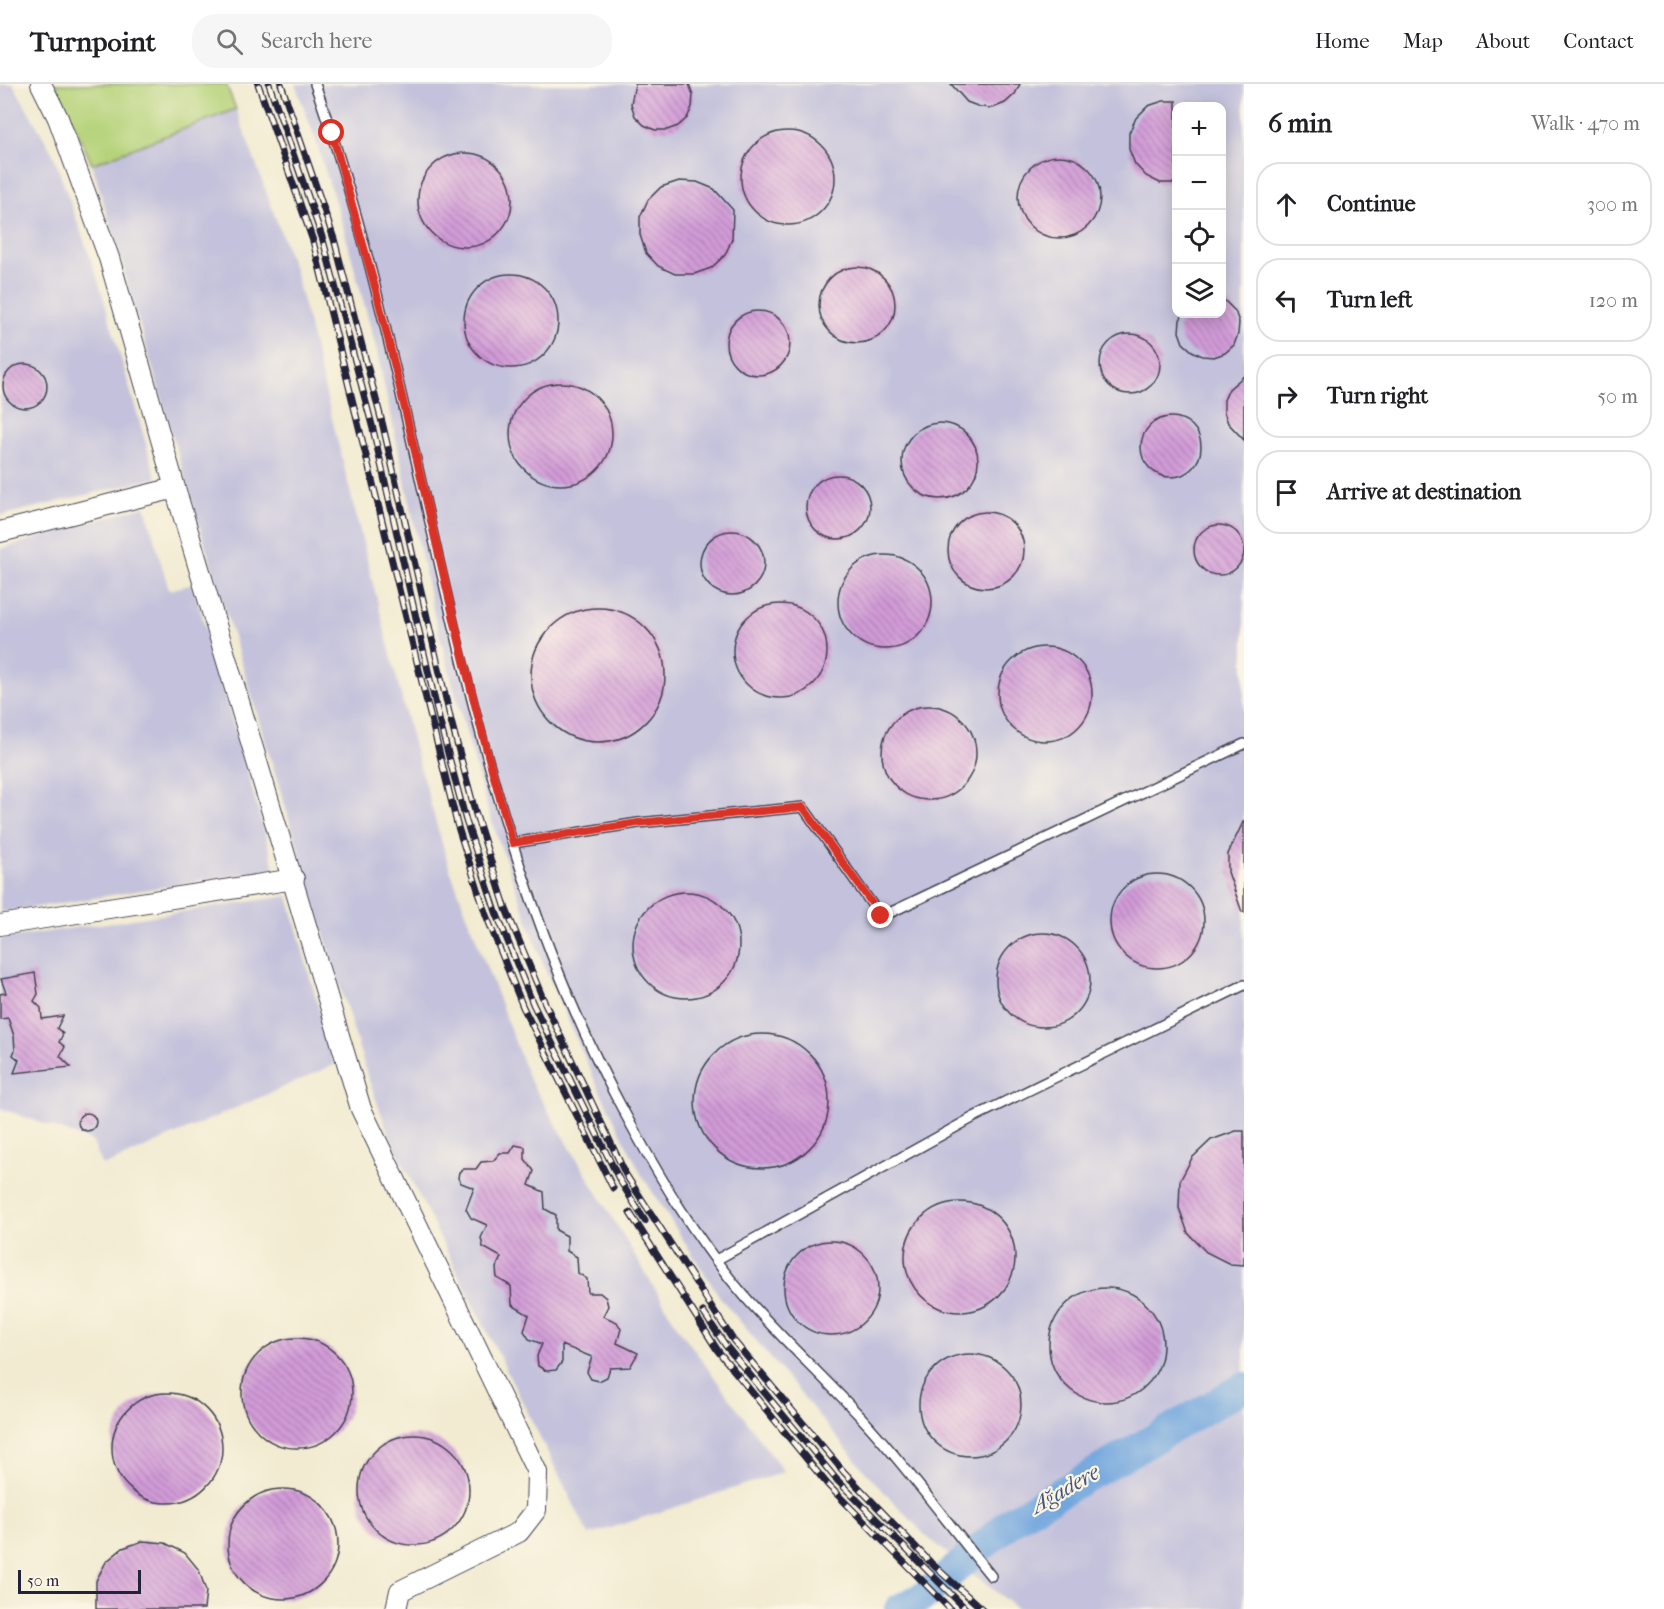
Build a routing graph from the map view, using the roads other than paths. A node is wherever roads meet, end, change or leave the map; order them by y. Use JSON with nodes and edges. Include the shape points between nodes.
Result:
{"nodes":[{"id":1,"x":40,"y":84,"type":"edge"},
{"id":2,"x":315,"y":84,"type":"edge"},
{"id":3,"x":175,"y":488,"type":"junction"},
{"id":4,"x":0,"y":532,"type":"edge"},
{"id":5,"x":1244,"y":744,"type":"edge"},
{"id":6,"x":513,"y":843,"type":"junction"},
{"id":7,"x":294,"y":879,"type":"junction"},
{"id":8,"x":0,"y":925,"type":"edge"},
{"id":9,"x":1244,"y":985,"type":"edge"},
{"id":10,"x":716,"y":1260,"type":"junction"},
{"id":11,"x":991,"y":1575,"type":"dead end"},
{"id":12,"x":396,"y":1609,"type":"edge"}],
"edges":[{"from":1,"to":3,"type":"street","via":[[58,118],[109,258]]},
{"from":2,"to":6,"type":"lane","via":[[375,288],[446,591]]},
{"from":3,"to":4,"type":"street"},
{"from":3,"to":7,"type":"street"},
{"from":5,"to":6,"type":"lane","via":[[881,916],[803,807],[638,823]]},
{"from":6,"to":10,"type":"lane","via":[[552,954],[611,1087],[656,1170]]},
{"from":7,"to":8,"type":"street"},
{"from":7,"to":12,"type":"street","via":[[361,1109],[537,1472],[536,1510],[519,1533],[400,1591]]},
{"from":9,"to":10,"type":"lane","via":[[974,1117]]},
{"from":10,"to":11,"type":"lane","via":[[870,1428]]}]}
